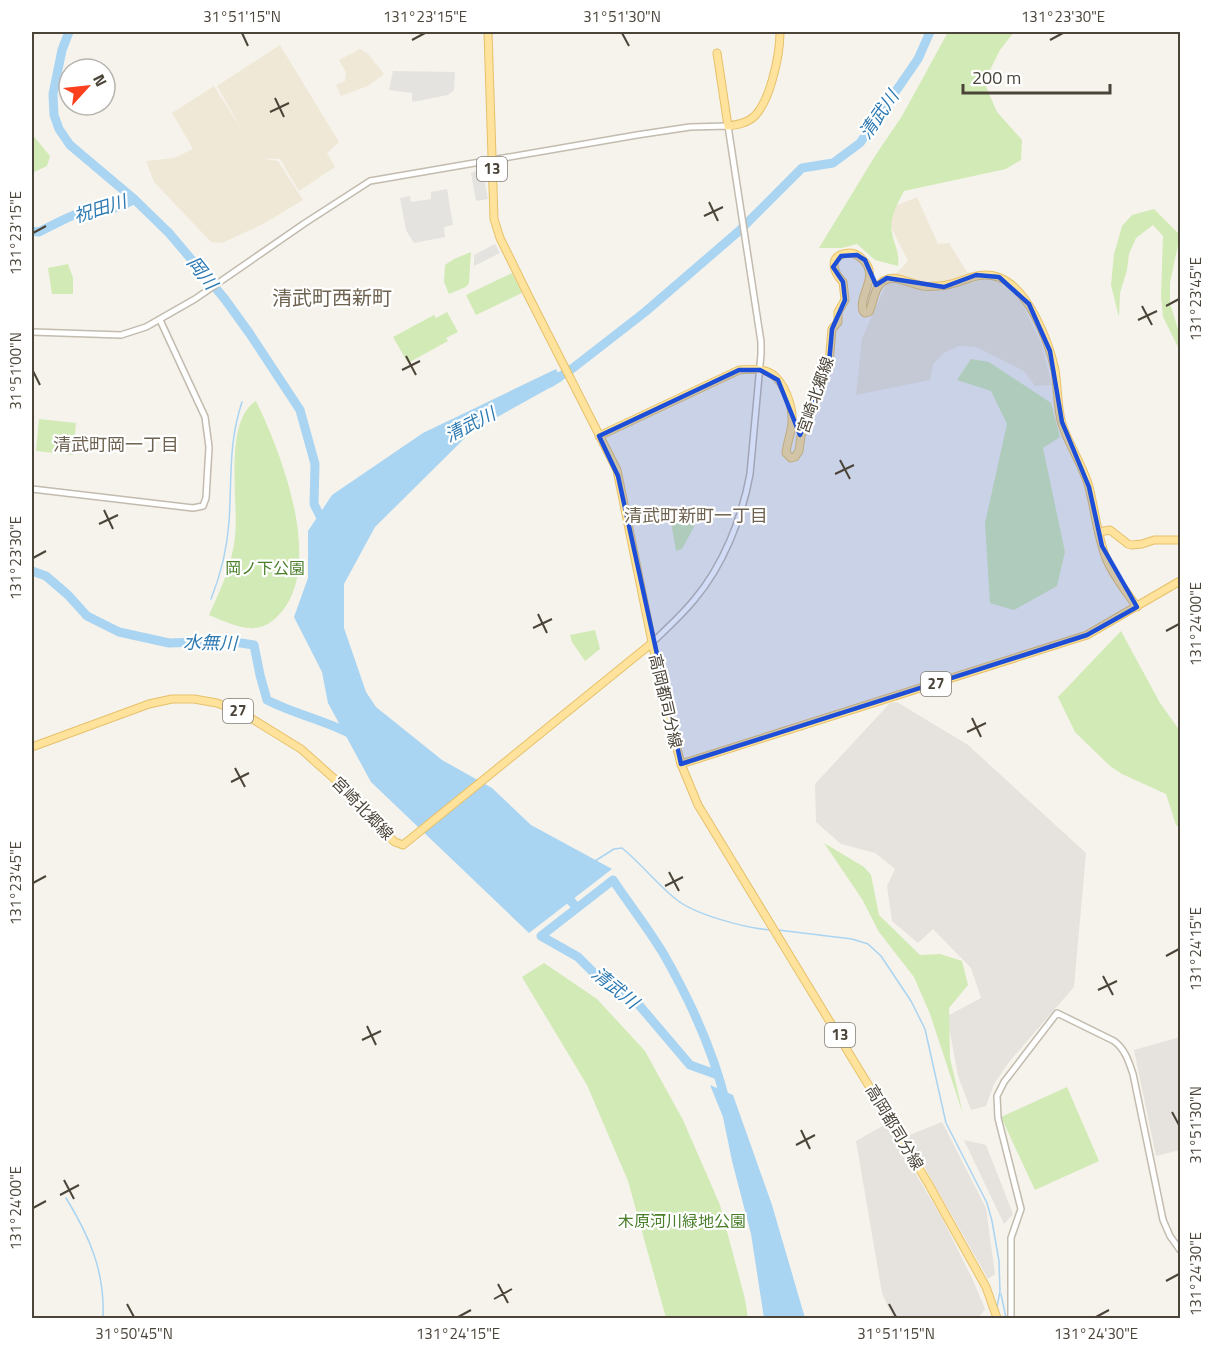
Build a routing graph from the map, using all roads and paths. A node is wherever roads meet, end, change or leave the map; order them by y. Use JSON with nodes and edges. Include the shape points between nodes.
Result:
{"nodes":[{"id":1,"x":488,"y":32,"type":"edge"},
{"id":2,"x":780,"y":32,"type":"edge"},
{"id":3,"x":717,"y":53,"type":"dead end"},
{"id":4,"x":728,"y":126,"type":"junction"},
{"id":5,"x":492,"y":160,"type":"junction"},
{"id":6,"x":160,"y":320,"type":"junction"},
{"id":7,"x":32,"y":332,"type":"edge"},
{"id":8,"x":760,"y":370,"type":"junction"},
{"id":9,"x":599,"y":436,"type":"junction"},
{"id":10,"x":32,"y":489,"type":"edge"},
{"id":11,"x":1099,"y":532,"type":"junction"},
{"id":12,"x":1180,"y":540,"type":"edge"},
{"id":13,"x":1180,"y":581,"type":"edge"},
{"id":14,"x":1137,"y":607,"type":"junction"},
{"id":15,"x":652,"y":643,"type":"junction"},
{"id":16,"x":32,"y":747,"type":"edge"},
{"id":17,"x":681,"y":764,"type":"junction"},
{"id":18,"x":1180,"y":1250,"type":"edge"},
{"id":19,"x":997,"y":1318,"type":"edge"},
{"id":20,"x":1011,"y":1318,"type":"edge"}],
"edges":[{"from":1,"to":5,"type":"main road","name":"高岡都司分線","number":"13"},
{"from":2,"to":4,"type":"main road","via":[[780,48],[764,105],[748,121]]},
{"from":3,"to":4,"type":"main road"},
{"from":4,"to":5,"type":"street","via":[[690,127]]},
{"from":4,"to":8,"type":"street","via":[[761,342]]},
{"from":5,"to":6,"type":"street","via":[[370,181]]},
{"from":5,"to":9,"type":"main road","name":"高岡都司分線","number":"13","via":[[494,219],[500,238]]},
{"from":6,"to":7,"type":"street","via":[[121,335]]},
{"from":6,"to":10,"type":"street","via":[[206,417],[209,447],[203,506]]},
{"from":8,"to":9,"type":"main road","via":[[739,370]]},
{"from":8,"to":11,"type":"main road","name":"宮崎北郷線","via":[[778,380],[789,402],[792,422],[786,453],[795,457],[829,363],[832,329],[845,300],[843,282],[833,267],[835,261],[850,254],[864,260],[870,271],[861,303],[865,313],[872,306],[877,288],[887,278],[944,286],[976,275],[999,277],[1029,304],[1050,351],[1062,422],[1085,474]]},
{"from":8,"to":15,"type":"street","via":[[750,474],[736,525],[718,564],[695,599]]},
{"from":9,"to":15,"type":"main road","name":"高岡都司分線","number":"13","via":[[618,476]]},
{"from":11,"to":12,"type":"main road","via":[[1110,530],[1128,544],[1136,545]]},
{"from":11,"to":14,"type":"main road","name":"宮崎北郷線","via":[[1112,572]]},
{"from":13,"to":14,"type":"main road","number":"27"},
{"from":14,"to":17,"type":"main road","number":"27","via":[[1087,635]]},
{"from":15,"to":16,"type":"main road","name":"宮崎北郷線","number":"27","via":[[400,845],[301,749],[241,712],[217,703],[172,699],[149,704]]},
{"from":15,"to":17,"type":"main road","name":"高岡都司分線","number":"13"},
{"from":17,"to":19,"type":"main road","name":"高岡都司分線","number":"13","via":[[698,805],[932,1189],[986,1287]]},
{"from":18,"to":20,"type":"street","via":[[1163,1220],[1128,1060],[1121,1045],[1057,1013],[997,1096],[996,1110],[1021,1209],[1011,1238]]}]}
